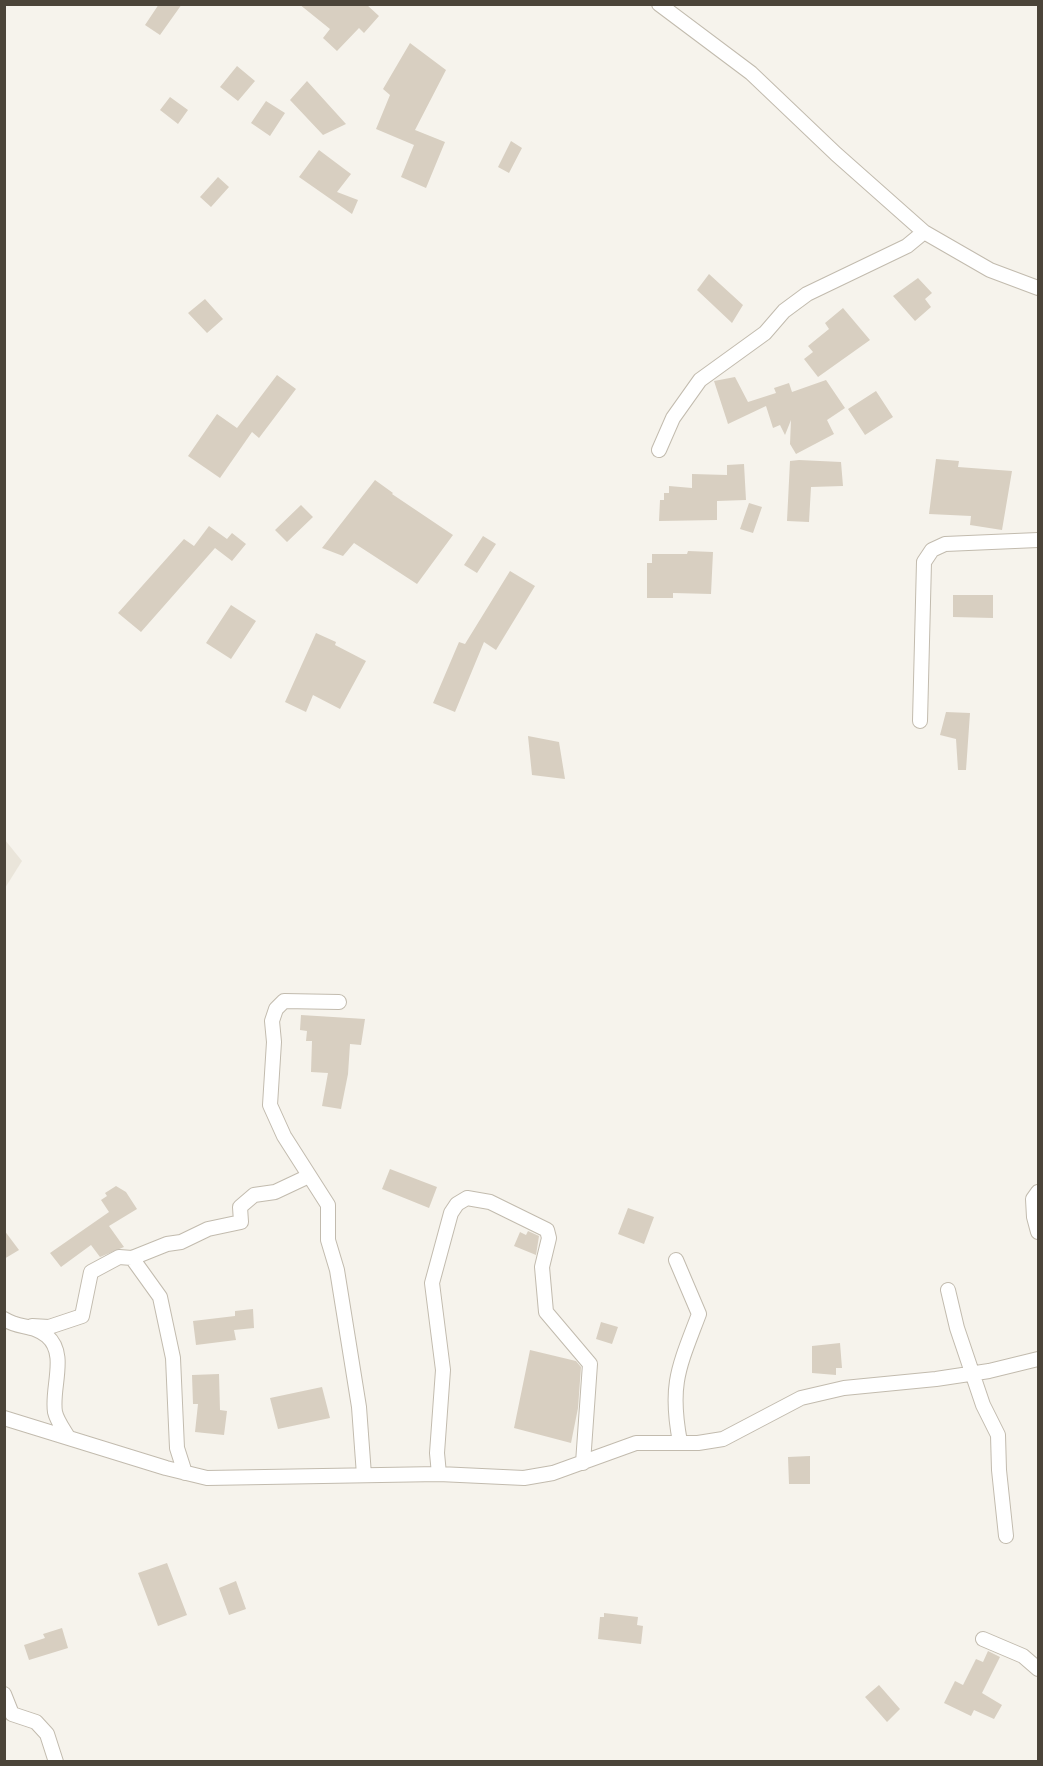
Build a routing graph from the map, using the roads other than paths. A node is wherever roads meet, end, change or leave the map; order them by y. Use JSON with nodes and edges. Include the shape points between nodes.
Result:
{"nodes":[{"id":1,"x":659,"y":4,"type":"edge"},
{"id":2,"x":924,"y":232,"type":"junction"},
{"id":3,"x":1038,"y":288,"type":"edge"},
{"id":4,"x":659,"y":450,"type":"dead end"},
{"id":5,"x":1038,"y":540,"type":"edge"},
{"id":6,"x":920,"y":721,"type":"dead end"},
{"id":7,"x":339,"y":1002,"type":"dead end"},
{"id":8,"x":309,"y":1176,"type":"junction"},
{"id":9,"x":1038,"y":1192,"type":"edge"},
{"id":10,"x":1038,"y":1232,"type":"edge"},
{"id":11,"x":132,"y":1258,"type":"junction"},
{"id":12,"x":676,"y":1260,"type":"dead end"},
{"id":13,"x":948,"y":1290,"type":"dead end"},
{"id":14,"x":4,"y":1319,"type":"edge"},
{"id":15,"x":32,"y":1326,"type":"junction"},
{"id":16,"x":1038,"y":1359,"type":"edge"},
{"id":17,"x":972,"y":1373,"type":"junction"},
{"id":18,"x":4,"y":1418,"type":"edge"},
{"id":19,"x":68,"y":1437,"type":"junction"},
{"id":20,"x":680,"y":1442,"type":"junction"},
{"id":21,"x":583,"y":1463,"type":"junction"},
{"id":22,"x":185,"y":1473,"type":"junction"},
{"id":23,"x":439,"y":1474,"type":"junction"},
{"id":24,"x":364,"y":1475,"type":"junction"},
{"id":25,"x":1006,"y":1536,"type":"dead end"},
{"id":26,"x":983,"y":1638,"type":"dead end"},
{"id":27,"x":1038,"y":1669,"type":"edge"},
{"id":28,"x":4,"y":1694,"type":"edge"},
{"id":29,"x":8,"y":1720,"type":"edge"},
{"id":30,"x":56,"y":1761,"type":"edge"}],
"edges":[{"from":1,"to":2,"type":"street","via":[[751,73]]},
{"from":2,"to":3,"type":"street","via":[[990,270]]},
{"from":2,"to":4,"type":"street","via":[[907,246],[807,294],[784,311],[765,333],[700,380],[673,418]]},
{"from":5,"to":6,"type":"street","via":[[945,544],[932,550],[924,562]]},
{"from":7,"to":8,"type":"street","via":[[284,1001],[272,1021],[270,1105]]},
{"from":8,"to":11,"type":"street","via":[[275,1192],[254,1195],[240,1207],[241,1222],[208,1229]]},
{"from":8,"to":24,"type":"street","via":[[328,1205],[328,1240],[337,1270],[359,1407]]},
{"from":9,"to":10,"type":"street","via":[[1033,1199]]},
{"from":11,"to":15,"type":"street","via":[[118,1257],[91,1272],[82,1316],[50,1327]]},
{"from":11,"to":22,"type":"street","via":[[160,1297],[173,1359],[177,1448]]},
{"from":12,"to":20,"type":"street","via":[[699,1314],[675,1379],[674,1408]]},
{"from":13,"to":17,"type":"street"},
{"from":14,"to":15,"type":"street","via":[[15,1326]]},
{"from":15,"to":19,"type":"street","via":[[49,1337],[58,1354],[56,1414]]},
{"from":16,"to":17,"type":"street"},
{"from":17,"to":20,"type":"street","via":[[844,1388],[812,1396],[759,1418],[723,1439]]},
{"from":17,"to":25,"type":"street","via":[[998,1435]]},
{"from":18,"to":19,"type":"street"},
{"from":19,"to":22,"type":"street"},
{"from":20,"to":21,"type":"street","via":[[636,1443]]},
{"from":21,"to":23,"type":"street","via":[[524,1478]]},
{"from":21,"to":23,"type":"street","via":[[590,1364],[546,1312],[542,1268],[549,1238],[547,1230],[490,1202],[467,1198],[451,1214],[432,1283],[443,1370]]},
{"from":22,"to":24,"type":"street","via":[[244,1479]]},
{"from":23,"to":24,"type":"street"},
{"from":26,"to":27,"type":"street","via":[[1023,1656]]},
{"from":28,"to":29,"type":"street"},
{"from":29,"to":30,"type":"street","via":[[36,1722],[47,1734]]}]}
